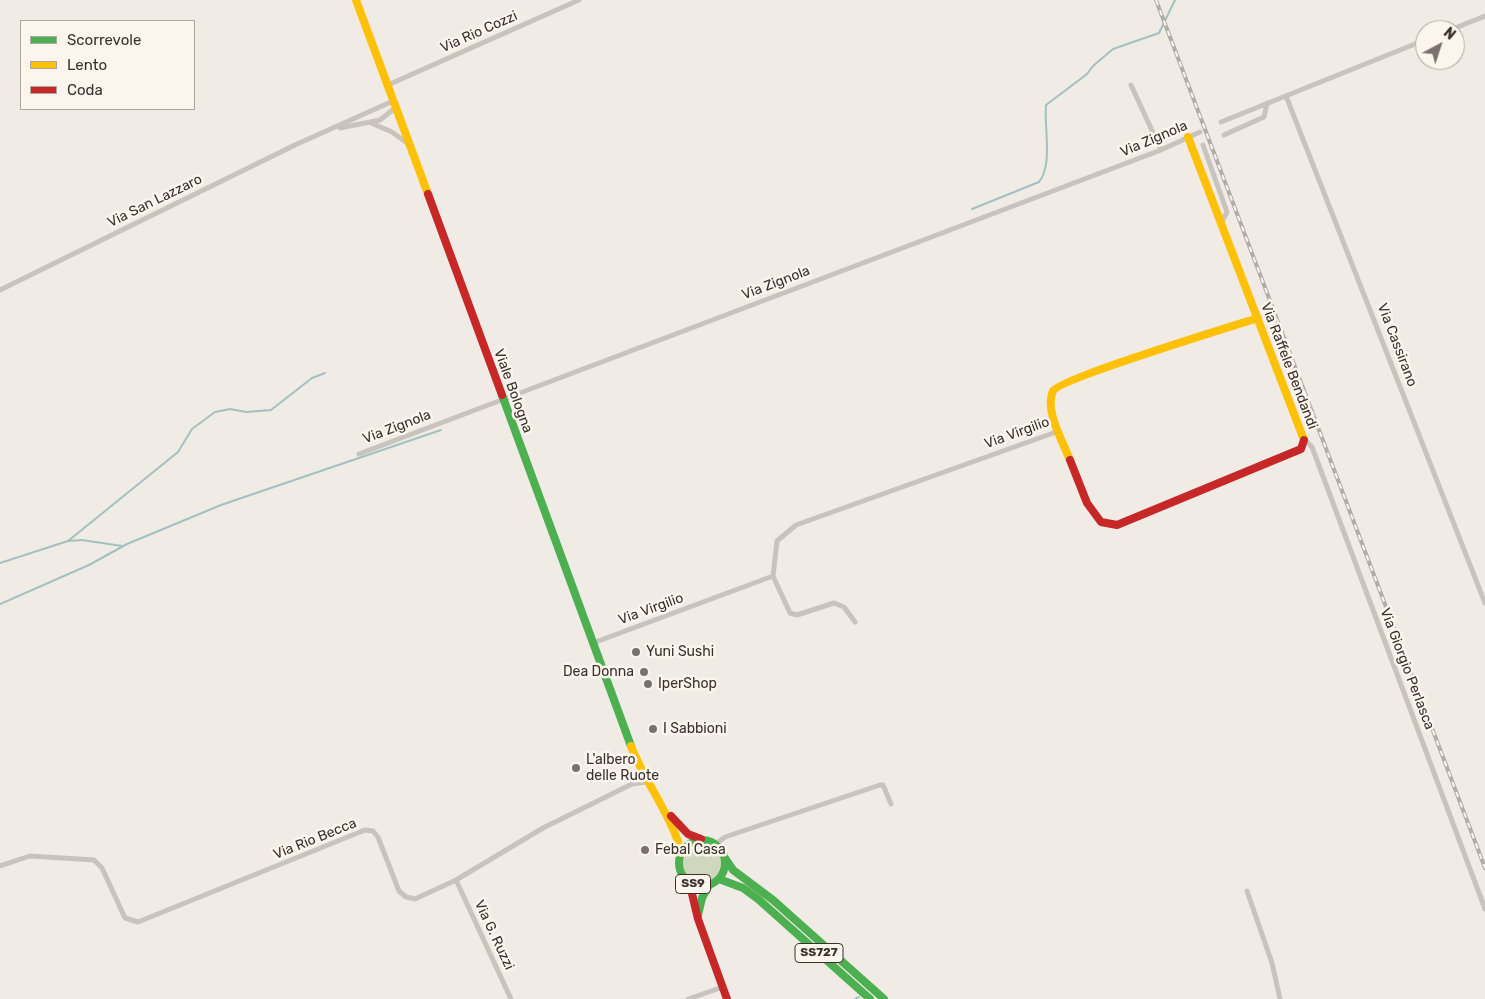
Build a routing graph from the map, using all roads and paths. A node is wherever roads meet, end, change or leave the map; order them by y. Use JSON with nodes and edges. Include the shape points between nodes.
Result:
{"nodes":[{"id":1,"x":356,"y":0,"type":"edge"},
{"id":2,"x":579,"y":0,"type":"edge"},
{"id":3,"x":1485,"y":16,"type":"edge"},
{"id":4,"x":1465,"y":24,"type":"edge"},
{"id":5,"x":1415,"y":44,"type":"edge"},
{"id":6,"x":388,"y":85,"type":"junction"},
{"id":7,"x":1131,"y":85,"type":"dead end"},
{"id":8,"x":1286,"y":96,"type":"junction"},
{"id":9,"x":1267,"y":103,"type":"junction"},
{"id":10,"x":394,"y":104,"type":"junction"},
{"id":11,"x":1221,"y":122,"type":"dead end"},
{"id":12,"x":370,"y":123,"type":"junction"},
{"id":13,"x":1200,"y":132,"type":"dead end"},
{"id":14,"x":320,"y":134,"type":"junction"},
{"id":15,"x":1224,"y":135,"type":"dead end"},
{"id":16,"x":1188,"y":137,"type":"junction"},
{"id":17,"x":409,"y":144,"type":"junction"},
{"id":18,"x":1203,"y":145,"type":"dead end"},
{"id":19,"x":1161,"y":150,"type":"junction"},
{"id":20,"x":1221,"y":223,"type":"junction"},
{"id":21,"x":0,"y":290,"type":"edge"},
{"id":22,"x":1258,"y":318,"type":"junction"},
{"id":23,"x":502,"y":399,"type":"junction"},
{"id":24,"x":1059,"y":431,"type":"junction"},
{"id":25,"x":1304,"y":439,"type":"junction"},
{"id":26,"x":359,"y":454,"type":"dead end"},
{"id":27,"x":773,"y":576,"type":"junction"},
{"id":28,"x":1485,"y":602,"type":"edge"},
{"id":29,"x":855,"y":622,"type":"dead end"},
{"id":30,"x":592,"y":643,"type":"junction"},
{"id":31,"x":648,"y":786,"type":"junction"},
{"id":32,"x":891,"y":804,"type":"dead end"},
{"id":33,"x":702,"y":840,"type":"junction"},
{"id":34,"x":716,"y":844,"type":"junction"},
{"id":35,"x":681,"y":853,"type":"junction"},
{"id":36,"x":725,"y":858,"type":"junction"},
{"id":37,"x":0,"y":866,"type":"edge"},
{"id":38,"x":719,"y":879,"type":"junction"},
{"id":39,"x":456,"y":880,"type":"junction"},
{"id":40,"x":689,"y":882,"type":"junction"},
{"id":41,"x":709,"y":885,"type":"junction"},
{"id":42,"x":1247,"y":891,"type":"dead end"},
{"id":43,"x":1485,"y":909,"type":"edge"},
{"id":44,"x":698,"y":919,"type":"junction"},
{"id":45,"x":723,"y":987,"type":"junction"},
{"id":46,"x":511,"y":999,"type":"edge"},
{"id":47,"x":688,"y":999,"type":"edge"},
{"id":48,"x":727,"y":999,"type":"edge"},
{"id":49,"x":870,"y":999,"type":"edge"},
{"id":50,"x":884,"y":999,"type":"edge"},
{"id":51,"x":1280,"y":999,"type":"edge"}],
"edges":[{"from":1,"to":6,"type":"main road","name":"Viale Bologna"},
{"from":2,"to":6,"type":"street","name":"Via Rio Cozzi"},
{"from":3,"to":4,"type":"street"},
{"from":5,"to":8,"type":"street"},
{"from":6,"to":10,"type":"main road","name":"Viale Bologna"},
{"from":7,"to":19,"type":"street"},
{"from":8,"to":9,"type":"street"},
{"from":8,"to":28,"type":"street","name":"Via Cassirano"},
{"from":9,"to":11,"type":"street"},
{"from":9,"to":15,"type":"street","via":[[1264,117]]},
{"from":10,"to":12,"type":"street","name":"Via San Lazzaro","via":[[380,120]]},
{"from":10,"to":14,"type":"street","name":"Via San Lazzaro"},
{"from":10,"to":17,"type":"main road","name":"Viale Bologna"},
{"from":12,"to":14,"type":"street","name":"Via San Lazzaro"},
{"from":12,"to":17,"type":"street","via":[[392,132]]},
{"from":13,"to":16,"type":"street","name":"Via Zignola"},
{"from":14,"to":21,"type":"street","name":"Via San Lazzaro"},
{"from":16,"to":19,"type":"street","name":"Via Zignola"},
{"from":16,"to":20,"type":"main road","name":"Via Raffele Bendandi"},
{"from":17,"to":23,"type":"main road","name":"Viale Bologna"},
{"from":18,"to":20,"type":"street","name":"Via Zignola","via":[[1227,212]]},
{"from":19,"to":23,"type":"street","name":"Via Zignola"},
{"from":20,"to":22,"type":"main road","name":"Via Raffele Bendandi"},
{"from":22,"to":24,"type":"main road","name":"Via Virgilio","via":[[1055,388],[1051,410]]},
{"from":22,"to":25,"type":"main road","name":"Via Raffele Bendandi"},
{"from":23,"to":26,"type":"street","name":"Via Zignola"},
{"from":23,"to":30,"type":"main road","name":"Viale Bologna"},
{"from":24,"to":25,"type":"main road","name":"Via Raffele Bendandi","via":[[1087,503],[1101,522],[1117,525],[1301,449]]},
{"from":24,"to":27,"type":"street","name":"Via Virgilio","via":[[796,526],[777,541]]},
{"from":25,"to":43,"type":"street","name":"Via Giorgio Perlasca","via":[[1312,447]]},
{"from":27,"to":29,"type":"street","via":[[790,613],[797,615],[834,603],[844,607]]},
{"from":27,"to":30,"type":"street","name":"Via Virgilio"},
{"from":30,"to":31,"type":"main road","name":"Viale Bologna"},
{"from":31,"to":33,"type":"main road","via":[[677,824]]},
{"from":31,"to":35,"type":"main road","via":[[678,838]]},
{"from":31,"to":39,"type":"street","name":"Via Rio Becca","via":[[632,784],[543,828]]},
{"from":32,"to":34,"type":"street","via":[[880,784],[725,837]]},
{"from":33,"to":34,"type":"main road"},
{"from":33,"to":35,"type":"main road","via":[[687,845]]},
{"from":34,"to":36,"type":"main road"},
{"from":35,"to":40,"type":"main road","number":"SS9","via":[[680,869]]},
{"from":36,"to":38,"type":"main road","number":"SS9"},
{"from":36,"to":50,"type":"main road","number":"SS727","via":[[732,870],[773,900]]},
{"from":37,"to":39,"type":"street","name":"Via Rio Becca","via":[[30,856],[94,860],[102,868],[125,918],[138,922],[365,830],[378,837],[399,891],[406,897],[415,899]]},
{"from":38,"to":41,"type":"main road","number":"SS9"},
{"from":38,"to":49,"type":"main road","number":"SS727","via":[[743,888],[758,899]]},
{"from":39,"to":46,"type":"street","name":"Via G. Ruzzi"},
{"from":40,"to":41,"type":"main road","number":"SS9"},
{"from":40,"to":44,"type":"main road"},
{"from":41,"to":44,"type":"main road","via":[[702,898]]},
{"from":42,"to":51,"type":"street","via":[[1272,963]]},
{"from":44,"to":45,"type":"main road"},
{"from":45,"to":47,"type":"street"},
{"from":45,"to":48,"type":"main road"}]}
